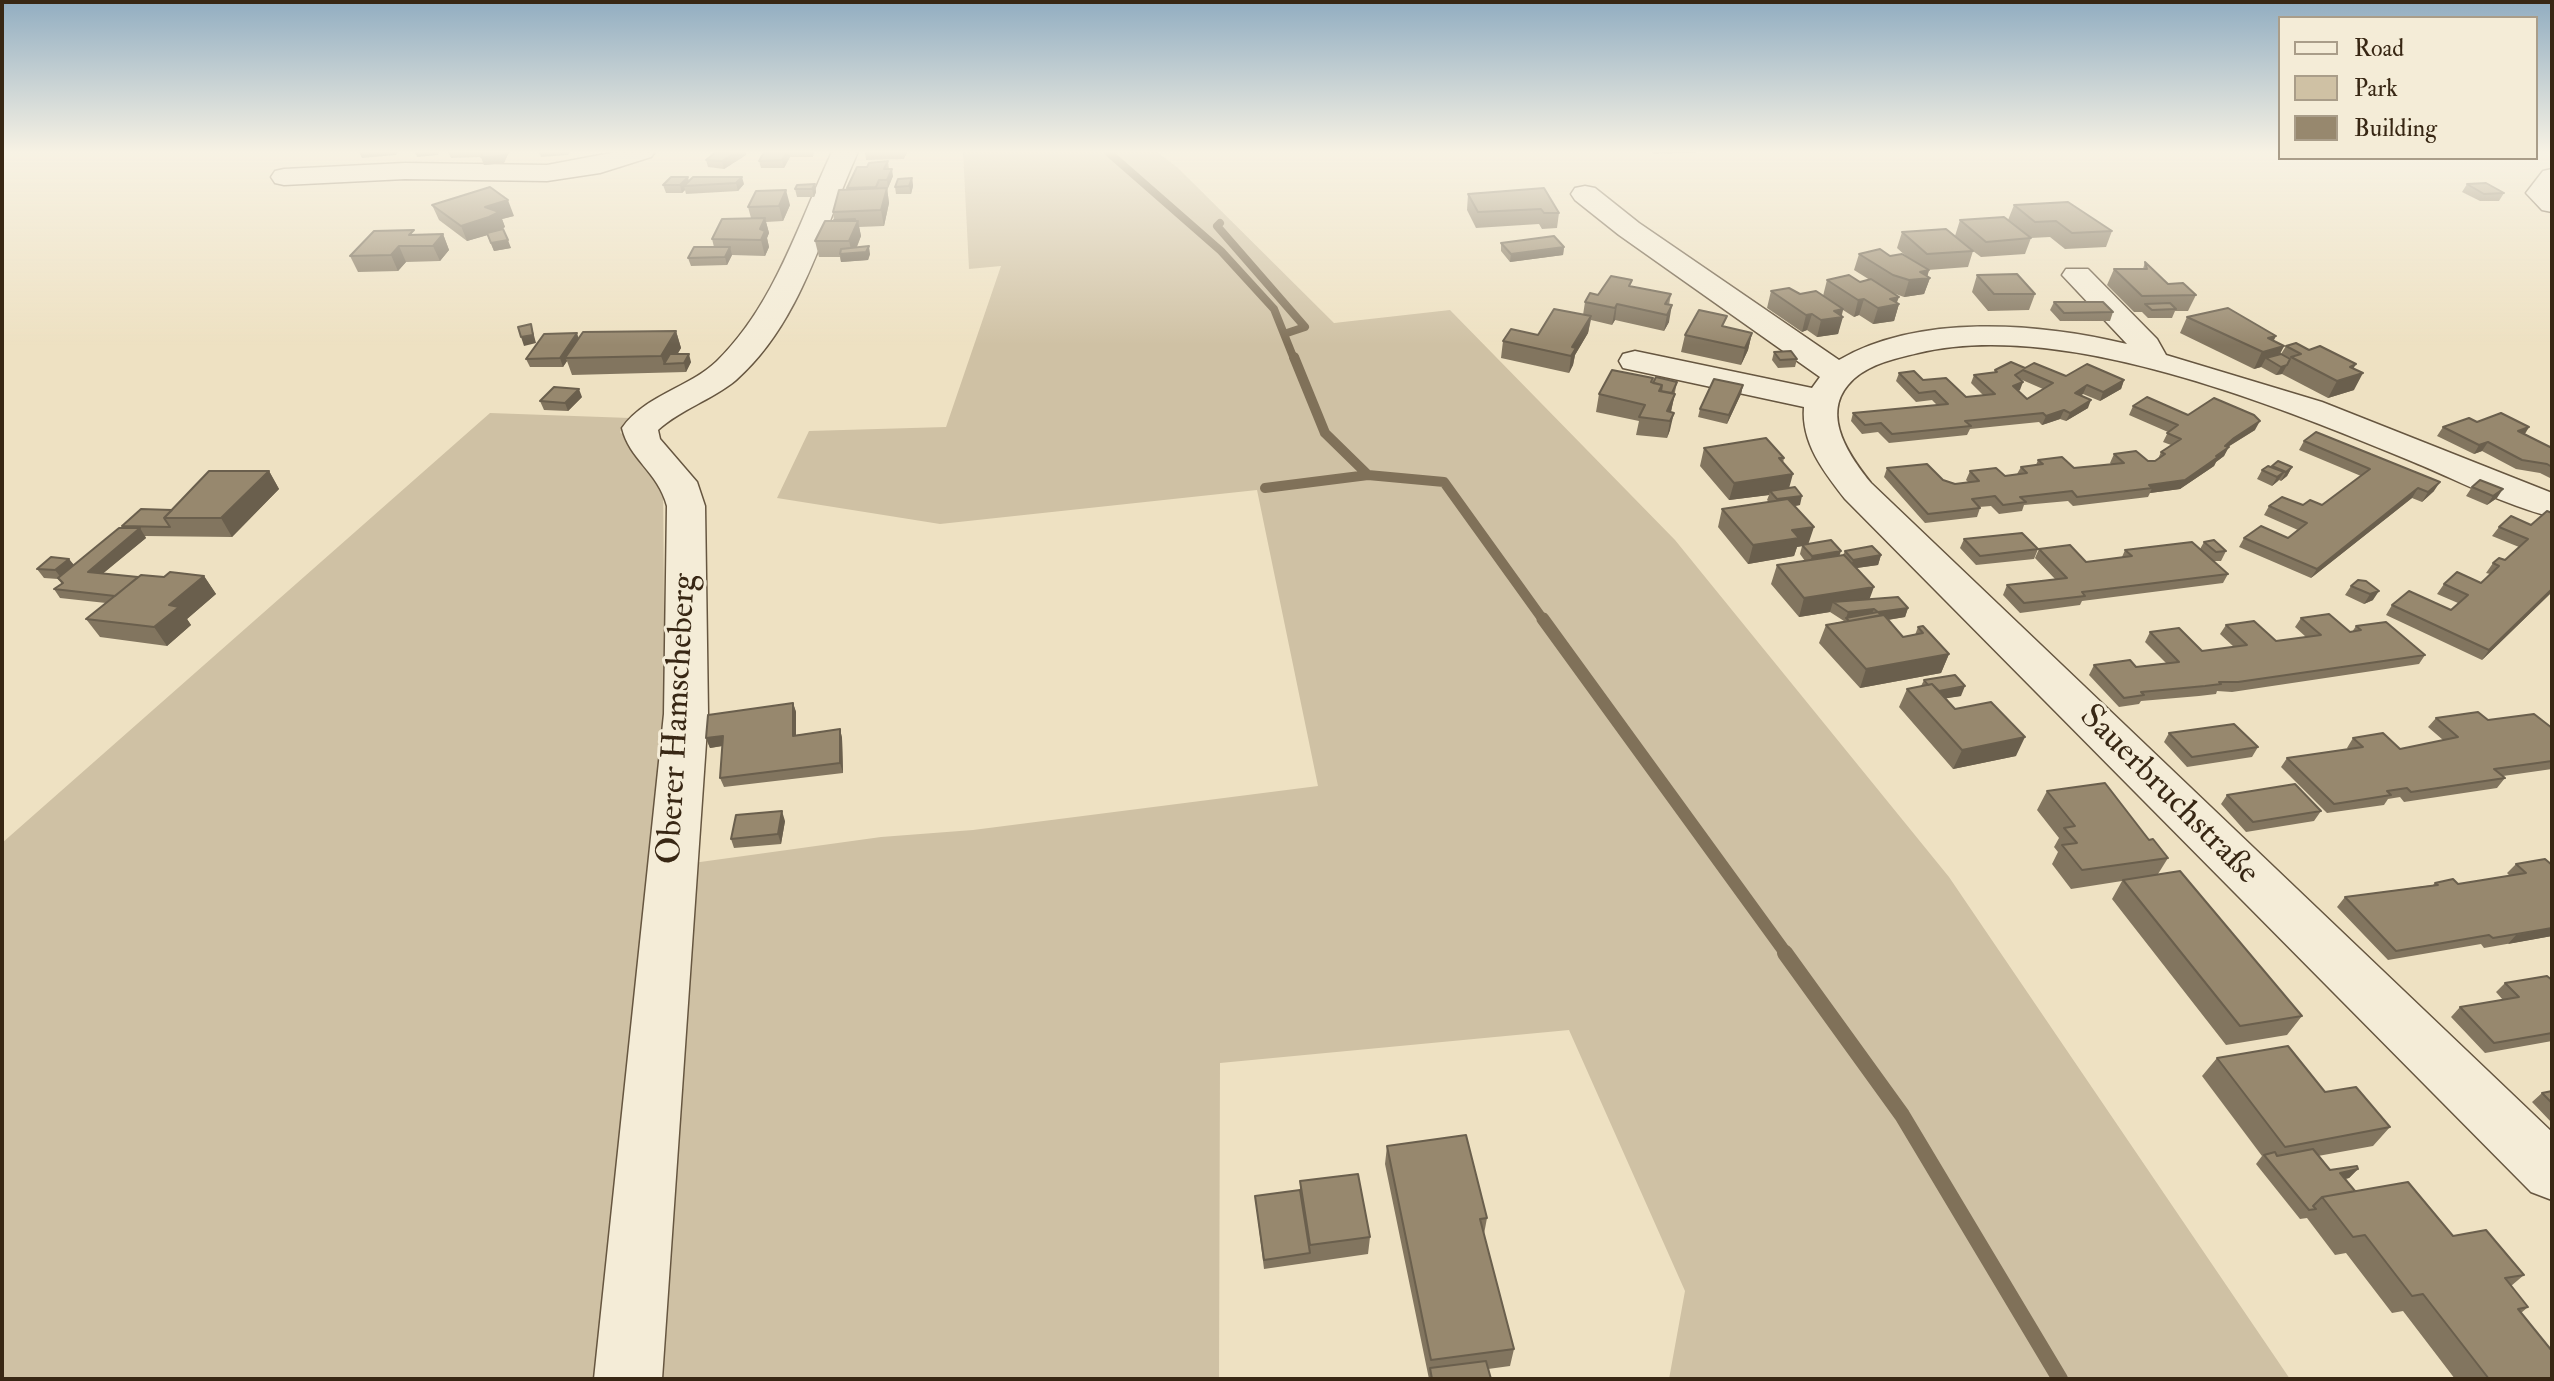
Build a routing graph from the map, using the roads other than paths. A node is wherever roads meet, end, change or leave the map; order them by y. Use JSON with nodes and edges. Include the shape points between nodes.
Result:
{"nodes":[{"id":1,"x":814,"y":216,"type":"edge"},
{"id":2,"x":1613,"y":216,"type":"edge"},
{"id":3,"x":2077,"y":275,"type":"dead end"},
{"id":4,"x":2151,"y":359,"type":"junction"},
{"id":5,"x":1635,"y":361,"type":"dead end"},
{"id":6,"x":1831,"y":388,"type":"junction"},
{"id":7,"x":2552,"y":506,"type":"edge"},
{"id":8,"x":2552,"y":1172,"type":"edge"},
{"id":9,"x":628,"y":1379,"type":"edge"}],
"edges":[{"from":1,"to":9,"type":"street","name":"Oberer Hamscheberg","via":[[777,311],[725,372],[651,415],[640,428],[643,441],[679,482],[686,506],[686,714]]},
{"from":2,"to":6,"type":"street"},
{"from":3,"to":4,"type":"street","via":[[2146,346]]},
{"from":4,"to":6,"type":"street","via":[[2043,339],[1976,335],[1898,344]]},
{"from":4,"to":7,"type":"street","via":[[2286,402]]},
{"from":5,"to":6,"type":"street"},
{"from":6,"to":8,"type":"street","name":"Sauerbruchstraße","via":[[1819,421],[1824,445],[1858,491]]}]}
